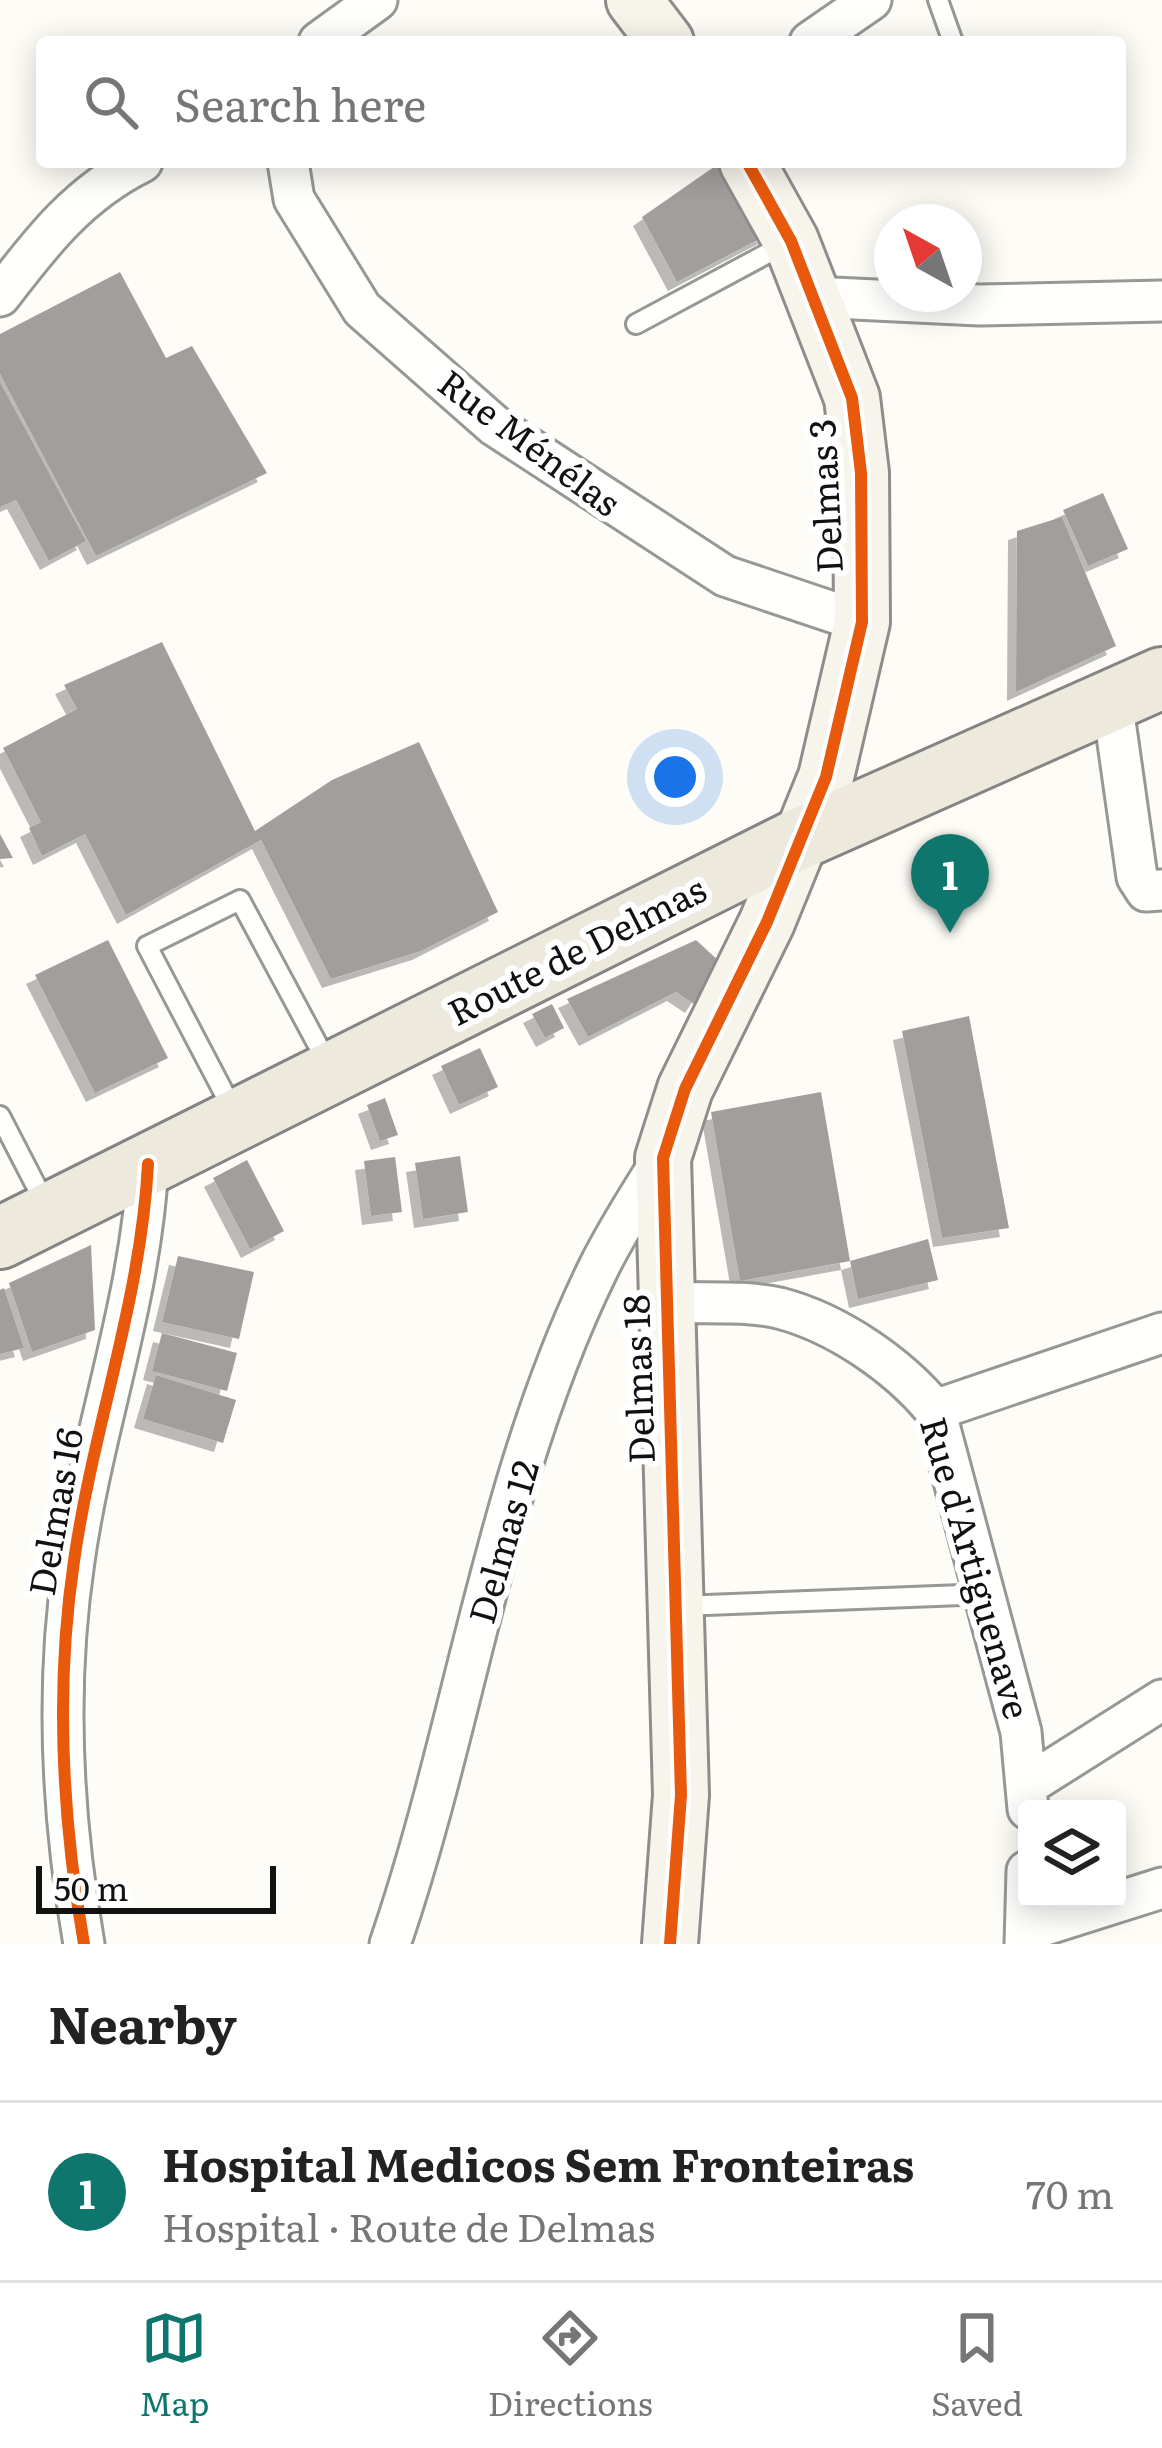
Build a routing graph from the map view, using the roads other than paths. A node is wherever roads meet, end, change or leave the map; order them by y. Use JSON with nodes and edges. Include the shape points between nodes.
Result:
{"nodes":[{"id":1,"x":376,"y":0,"type":"edge"},
{"id":2,"x":634,"y":0,"type":"edge"},
{"id":3,"x":871,"y":0,"type":"edge"},
{"id":4,"x":938,"y":0,"type":"edge"},
{"id":5,"x":327,"y":36,"type":"edge"},
{"id":6,"x":661,"y":36,"type":"edge"},
{"id":7,"x":819,"y":36,"type":"edge"},
{"id":8,"x":951,"y":36,"type":"edge"},
{"id":9,"x":130,"y":168,"type":"edge"},
{"id":10,"x":290,"y":168,"type":"edge"},
{"id":11,"x":750,"y":168,"type":"edge"},
{"id":12,"x":791,"y":241,"type":"junction"},
{"id":13,"x":0,"y":296,"type":"edge"},
{"id":14,"x":813,"y":297,"type":"junction"},
{"id":15,"x":1162,"y":301,"type":"edge"},
{"id":16,"x":636,"y":324,"type":"dead end"},
{"id":17,"x":862,"y":622,"type":"junction"},
{"id":18,"x":1137,"y":689,"type":"edge"},
{"id":19,"x":799,"y":839,"type":"junction"},
{"id":20,"x":1162,"y":890,"type":"edge"},
{"id":21,"x":333,"y":1073,"type":"junction"},
{"id":22,"x":0,"y":1116,"type":"edge"},
{"id":23,"x":239,"y":1121,"type":"junction"},
{"id":24,"x":664,"y":1158,"type":"junction"},
{"id":25,"x":148,"y":1165,"type":"junction"},
{"id":26,"x":25,"y":1226,"type":"edge"},
{"id":27,"x":666,"y":1302,"type":"junction"},
{"id":28,"x":1162,"y":1333,"type":"edge"},
{"id":29,"x":935,"y":1410,"type":"junction"},
{"id":30,"x":988,"y":1594,"type":"junction"},
{"id":31,"x":678,"y":1606,"type":"junction"},
{"id":32,"x":1162,"y":1700,"type":"edge"},
{"id":33,"x":1029,"y":1797,"type":"edge"},
{"id":34,"x":1162,"y":1888,"type":"edge"},
{"id":35,"x":1026,"y":1908,"type":"edge"},
{"id":36,"x":1026,"y":1938,"type":"edge"},
{"id":37,"x":84,"y":1944,"type":"edge"},
{"id":38,"x":390,"y":1944,"type":"edge"},
{"id":39,"x":670,"y":1944,"type":"edge"}],
"edges":[{"from":1,"to":5,"type":"street"},
{"from":2,"to":6,"type":"street"},
{"from":3,"to":7,"type":"street"},
{"from":4,"to":8,"type":"lane"},
{"from":9,"to":13,"type":"street","via":[[54,226]]},
{"from":10,"to":17,"type":"street","name":"Rue Ménélas","via":[[294,199],[362,309],[495,426],[725,575]]},
{"from":11,"to":12,"type":"street","name":"Delmas 3"},
{"from":12,"to":14,"type":"street","name":"Delmas 3"},
{"from":12,"to":16,"type":"lane"},
{"from":14,"to":15,"type":"street","via":[[979,305]]},
{"from":14,"to":17,"type":"street","name":"Delmas 3","via":[[852,398]]},
{"from":17,"to":19,"type":"street","name":"Delmas 3","via":[[826,777]]},
{"from":18,"to":19,"type":"main road","name":"Route de Delmas"},
{"from":18,"to":20,"type":"street","via":[[1137,878],[1146,891]]},
{"from":19,"to":21,"type":"main road","name":"Route de Delmas"},
{"from":19,"to":24,"type":"street","name":"Delmas 18","via":[[685,1089]]},
{"from":21,"to":23,"type":"main road","name":"Route de Delmas"},
{"from":21,"to":23,"type":"lane","via":[[240,900],[147,946]]},
{"from":22,"to":26,"type":"lane"},
{"from":23,"to":25,"type":"main road","name":"Route de Delmas"},
{"from":24,"to":27,"type":"street","name":"Delmas 18"},
{"from":24,"to":38,"type":"street","name":"Delmas 12","via":[[598,1268],[564,1349]]},
{"from":25,"to":26,"type":"main road","name":"Route de Delmas"},
{"from":25,"to":37,"type":"street","name":"Delmas 16","via":[[145,1230],[71,1585],[63,1751]]},
{"from":27,"to":29,"type":"street","name":"Rue d'Artiguenave","via":[[776,1307],[818,1322],[900,1372]]},
{"from":27,"to":31,"type":"street","name":"Delmas 18"},
{"from":28,"to":29,"type":"street"},
{"from":29,"to":30,"type":"street","name":"Rue d'Artiguenave"},
{"from":30,"to":31,"type":"lane"},
{"from":30,"to":33,"type":"street","name":"Rue d'Artiguenave"},
{"from":31,"to":39,"type":"street","name":"Delmas 18","via":[[680,1795]]},
{"from":32,"to":33,"type":"street"},
{"from":34,"to":36,"type":"street"},
{"from":35,"to":36,"type":"street"}]}
